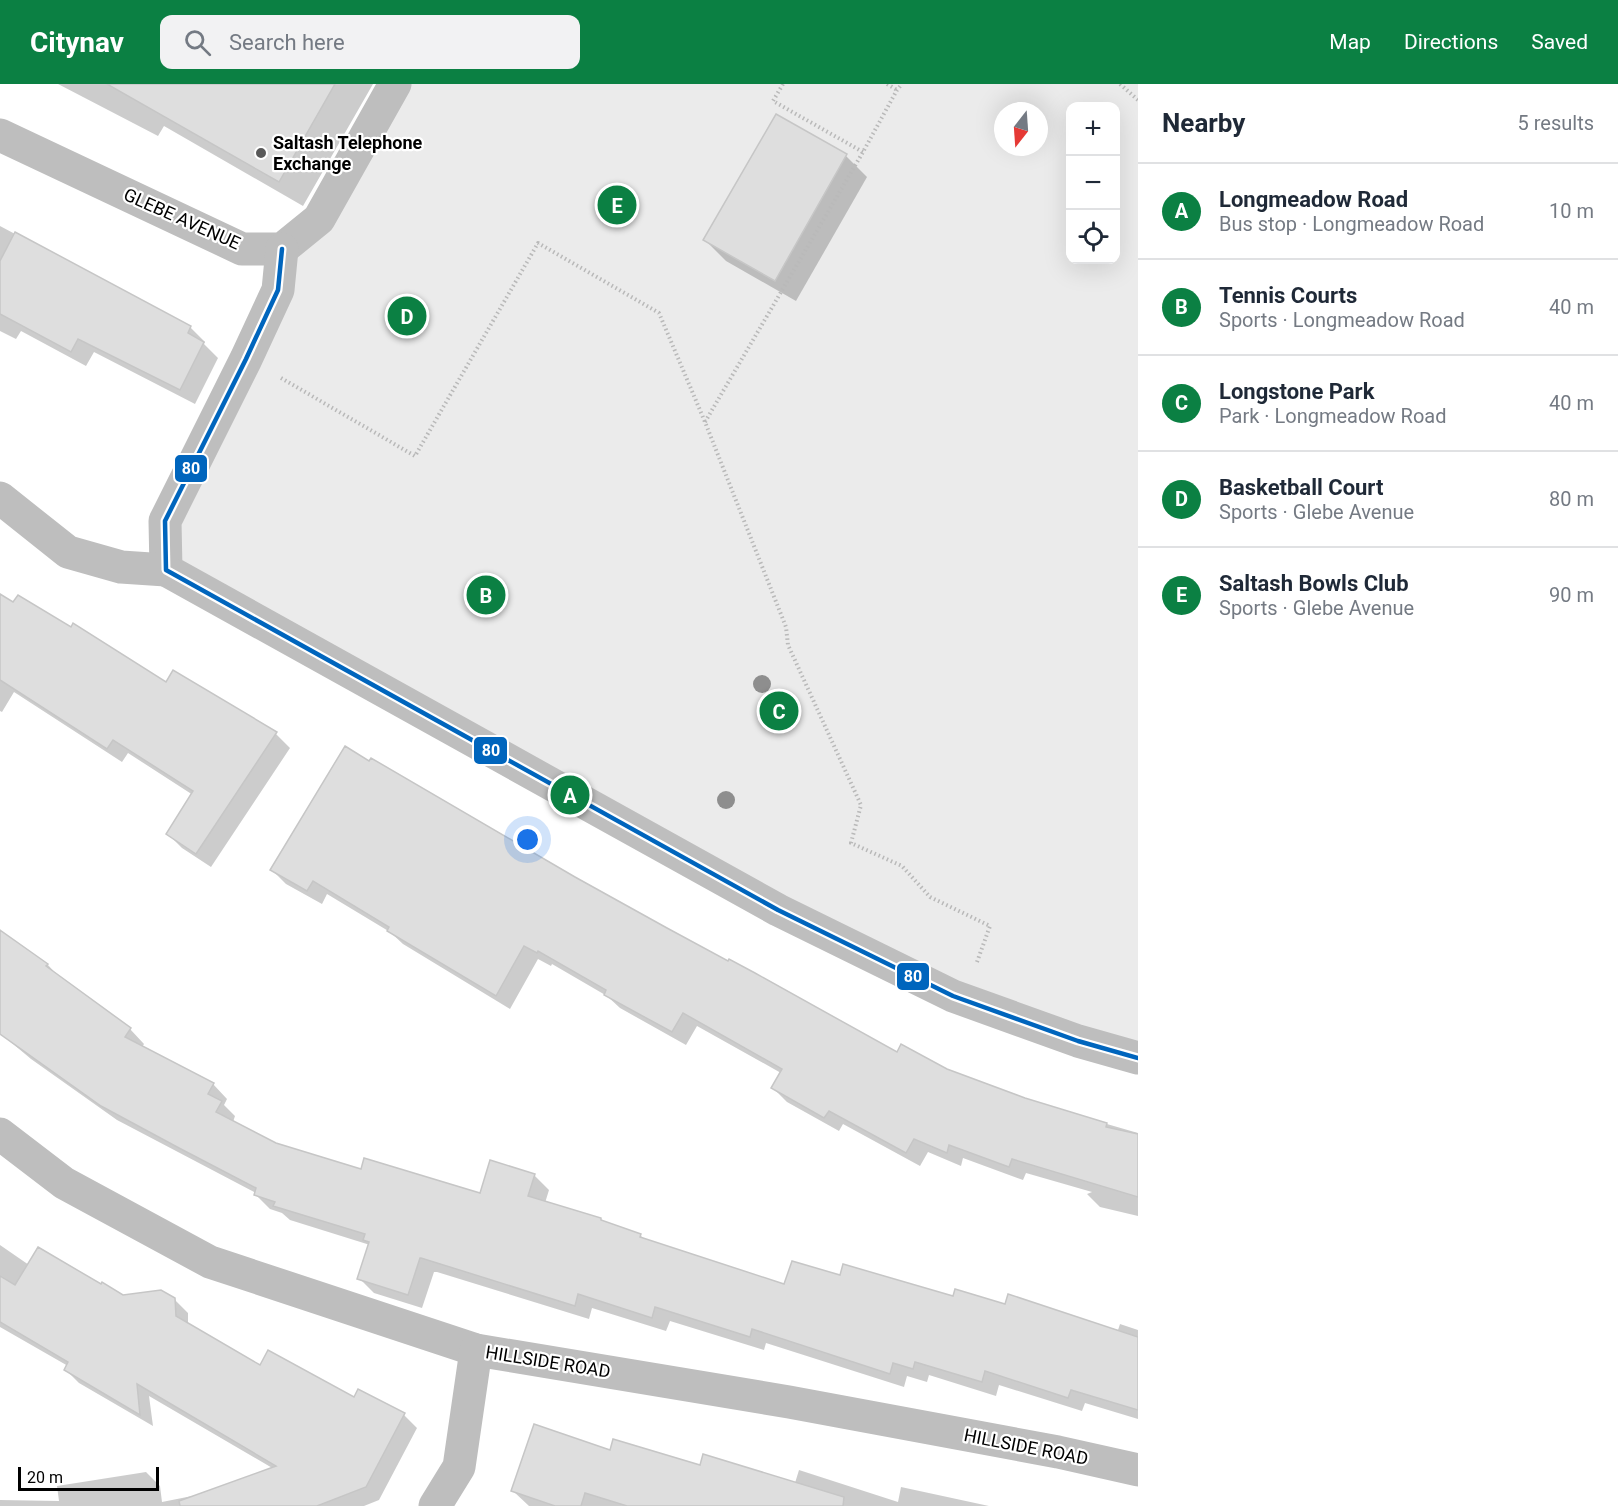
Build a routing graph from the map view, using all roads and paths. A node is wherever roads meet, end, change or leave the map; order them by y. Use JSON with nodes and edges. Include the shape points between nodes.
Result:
{"nodes":[{"id":1,"x":395,"y":84,"type":"edge"},
{"id":2,"x":783,"y":84,"type":"edge"},
{"id":3,"x":887,"y":84,"type":"edge"},
{"id":4,"x":902,"y":84,"type":"edge"},
{"id":5,"x":1120,"y":84,"type":"edge"},
{"id":6,"x":897,"y":90,"type":"junction"},
{"id":7,"x":1138,"y":100,"type":"edge"},
{"id":8,"x":0,"y":135,"type":"edge"},
{"id":9,"x":863,"y":152,"type":"junction"},
{"id":10,"x":282,"y":249,"type":"junction"},
{"id":11,"x":246,"y":359,"type":"junction"},
{"id":12,"x":705,"y":422,"type":"junction"},
{"id":13,"x":0,"y":498,"type":"edge"},
{"id":14,"x":166,"y":570,"type":"junction"},
{"id":15,"x":990,"y":926,"type":"dead end"},
{"id":16,"x":1138,"y":1058,"type":"edge"},
{"id":17,"x":0,"y":1134,"type":"edge"},
{"id":18,"x":476,"y":1350,"type":"junction"},
{"id":19,"x":1138,"y":1470,"type":"edge"},
{"id":20,"x":435,"y":1506,"type":"edge"}],
"edges":[{"from":1,"to":10,"type":"street","via":[[319,219]]},
{"from":2,"to":9,"type":"path","via":[[774,101]]},
{"from":3,"to":6,"type":"path"},
{"from":4,"to":6,"type":"path"},
{"from":5,"to":7,"type":"path"},
{"from":6,"to":9,"type":"path"},
{"from":8,"to":10,"type":"street","name":"GLEBE AVENUE","via":[[242,249]]},
{"from":9,"to":12,"type":"path"},
{"from":10,"to":11,"type":"street","via":[[278,290]]},
{"from":11,"to":12,"type":"path","via":[[415,456],[538,243],[659,314]]},
{"from":11,"to":14,"type":"street","via":[[165,521]]},
{"from":12,"to":15,"type":"path","via":[[786,627],[788,645],[861,805],[851,843],[902,866],[930,897]]},
{"from":13,"to":14,"type":"street","via":[[68,552],[121,567]]},
{"from":14,"to":16,"type":"street","via":[[778,910],[954,996],[1078,1041]]},
{"from":17,"to":18,"type":"street","name":"HILLSIDE ROAD","via":[[64,1183],[210,1262]]},
{"from":18,"to":19,"type":"street","name":"HILLSIDE ROAD","via":[[789,1402]]},
{"from":18,"to":20,"type":"street","via":[[459,1467]]}]}
